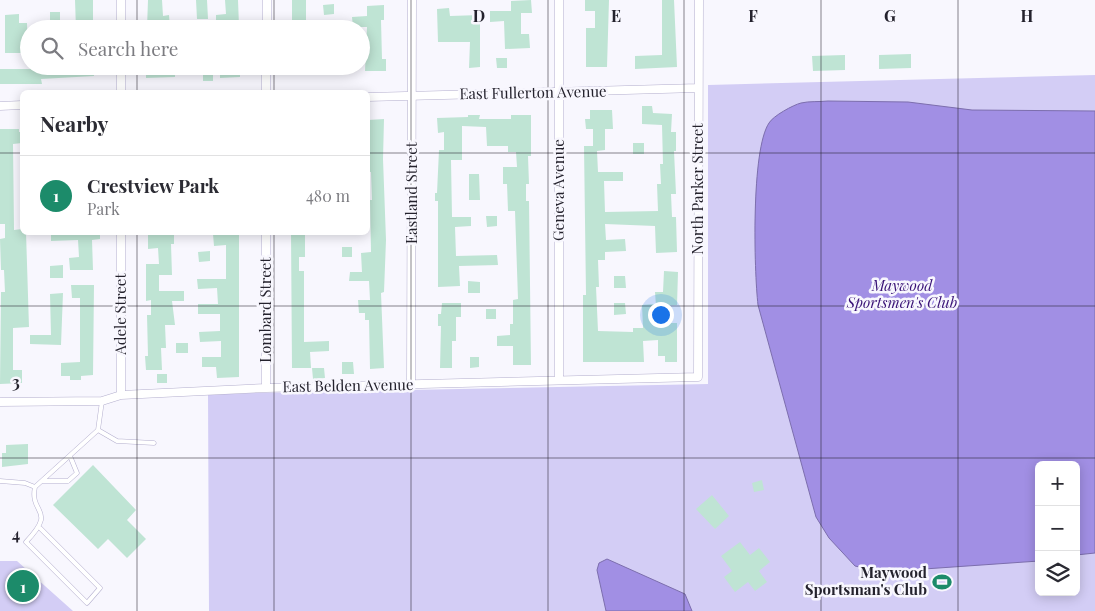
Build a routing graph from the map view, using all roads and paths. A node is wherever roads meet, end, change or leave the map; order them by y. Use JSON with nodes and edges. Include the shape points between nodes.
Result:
{"nodes":[{"id":1,"x":121,"y":0,"type":"edge"},
{"id":2,"x":267,"y":0,"type":"edge"},
{"id":3,"x":412,"y":0,"type":"edge"},
{"id":4,"x":558,"y":0,"type":"edge"},
{"id":5,"x":699,"y":0,"type":"edge"},
{"id":6,"x":121,"y":20,"type":"edge"},
{"id":7,"x":266,"y":20,"type":"edge"},
{"id":8,"x":121,"y":75,"type":"edge"},
{"id":9,"x":266,"y":75,"type":"edge"},
{"id":10,"x":698,"y":88,"type":"junction"},
{"id":11,"x":121,"y":90,"type":"edge"},
{"id":12,"x":266,"y":90,"type":"edge"},
{"id":13,"x":558,"y":92,"type":"junction"},
{"id":14,"x":412,"y":96,"type":"junction"},
{"id":15,"x":370,"y":97,"type":"edge"},
{"id":16,"x":20,"y":105,"type":"edge"},
{"id":17,"x":0,"y":106,"type":"edge"},
{"id":18,"x":121,"y":235,"type":"edge"},
{"id":19,"x":266,"y":235,"type":"edge"},
{"id":20,"x":698,"y":377,"type":"joint"},
{"id":21,"x":558,"y":380,"type":"junction"},
{"id":22,"x":411,"y":385,"type":"junction"},
{"id":23,"x":266,"y":388,"type":"junction"},
{"id":24,"x":120,"y":395,"type":"junction"},
{"id":25,"x":102,"y":401,"type":"junction"},
{"id":26,"x":0,"y":402,"type":"edge"},
{"id":27,"x":98,"y":430,"type":"junction"},
{"id":28,"x":154,"y":443,"type":"dead end"},
{"id":29,"x":70,"y":456,"type":"junction"},
{"id":30,"x":0,"y":481,"type":"edge"},
{"id":31,"x":42,"y":481,"type":"junction"},
{"id":32,"x":35,"y":487,"type":"junction"},
{"id":33,"x":40,"y":528,"type":"junction"}],
"edges":[{"from":1,"to":6,"type":"street"},
{"from":2,"to":7,"type":"street"},
{"from":3,"to":14,"type":"street","name":"Eastland Street"},
{"from":4,"to":13,"type":"street","name":"Geneva Avenue"},
{"from":5,"to":10,"type":"street","name":"North Parker Street"},
{"from":8,"to":11,"type":"street"},
{"from":9,"to":12,"type":"street"},
{"from":10,"to":13,"type":"street","name":"East Fullerton Avenue"},
{"from":10,"to":20,"type":"street","name":"North Parker Street"},
{"from":13,"to":14,"type":"street","name":"East Fullerton Avenue"},
{"from":13,"to":21,"type":"street","name":"Geneva Avenue"},
{"from":14,"to":15,"type":"street","name":"East Fullerton Avenue"},
{"from":14,"to":22,"type":"street","name":"Eastland Street"},
{"from":16,"to":17,"type":"street"},
{"from":18,"to":24,"type":"street","name":"Adele Street"},
{"from":19,"to":23,"type":"street","name":"Lombard Street"},
{"from":20,"to":21,"type":"street","name":"East Belden Avenue"},
{"from":21,"to":22,"type":"street","name":"East Belden Avenue"},
{"from":22,"to":23,"type":"street","name":"East Belden Avenue"},
{"from":23,"to":24,"type":"street","name":"East Belden Avenue"},
{"from":24,"to":25,"type":"street","name":"East Belden Avenue"},
{"from":25,"to":26,"type":"street","name":"East Belden Avenue"},
{"from":25,"to":27,"type":"lane"},
{"from":27,"to":28,"type":"lane","via":[[117,441]]},
{"from":27,"to":29,"type":"lane"},
{"from":29,"to":31,"type":"lane"},
{"from":29,"to":31,"type":"lane","via":[[77,474],[68,481]]},
{"from":30,"to":32,"type":"lane"},
{"from":31,"to":32,"type":"lane"},
{"from":32,"to":33,"type":"lane","via":[[34,494],[42,518]]},
{"from":33,"to":33,"type":"lane","via":[[26,542],[87,603],[100,588]]}]}
